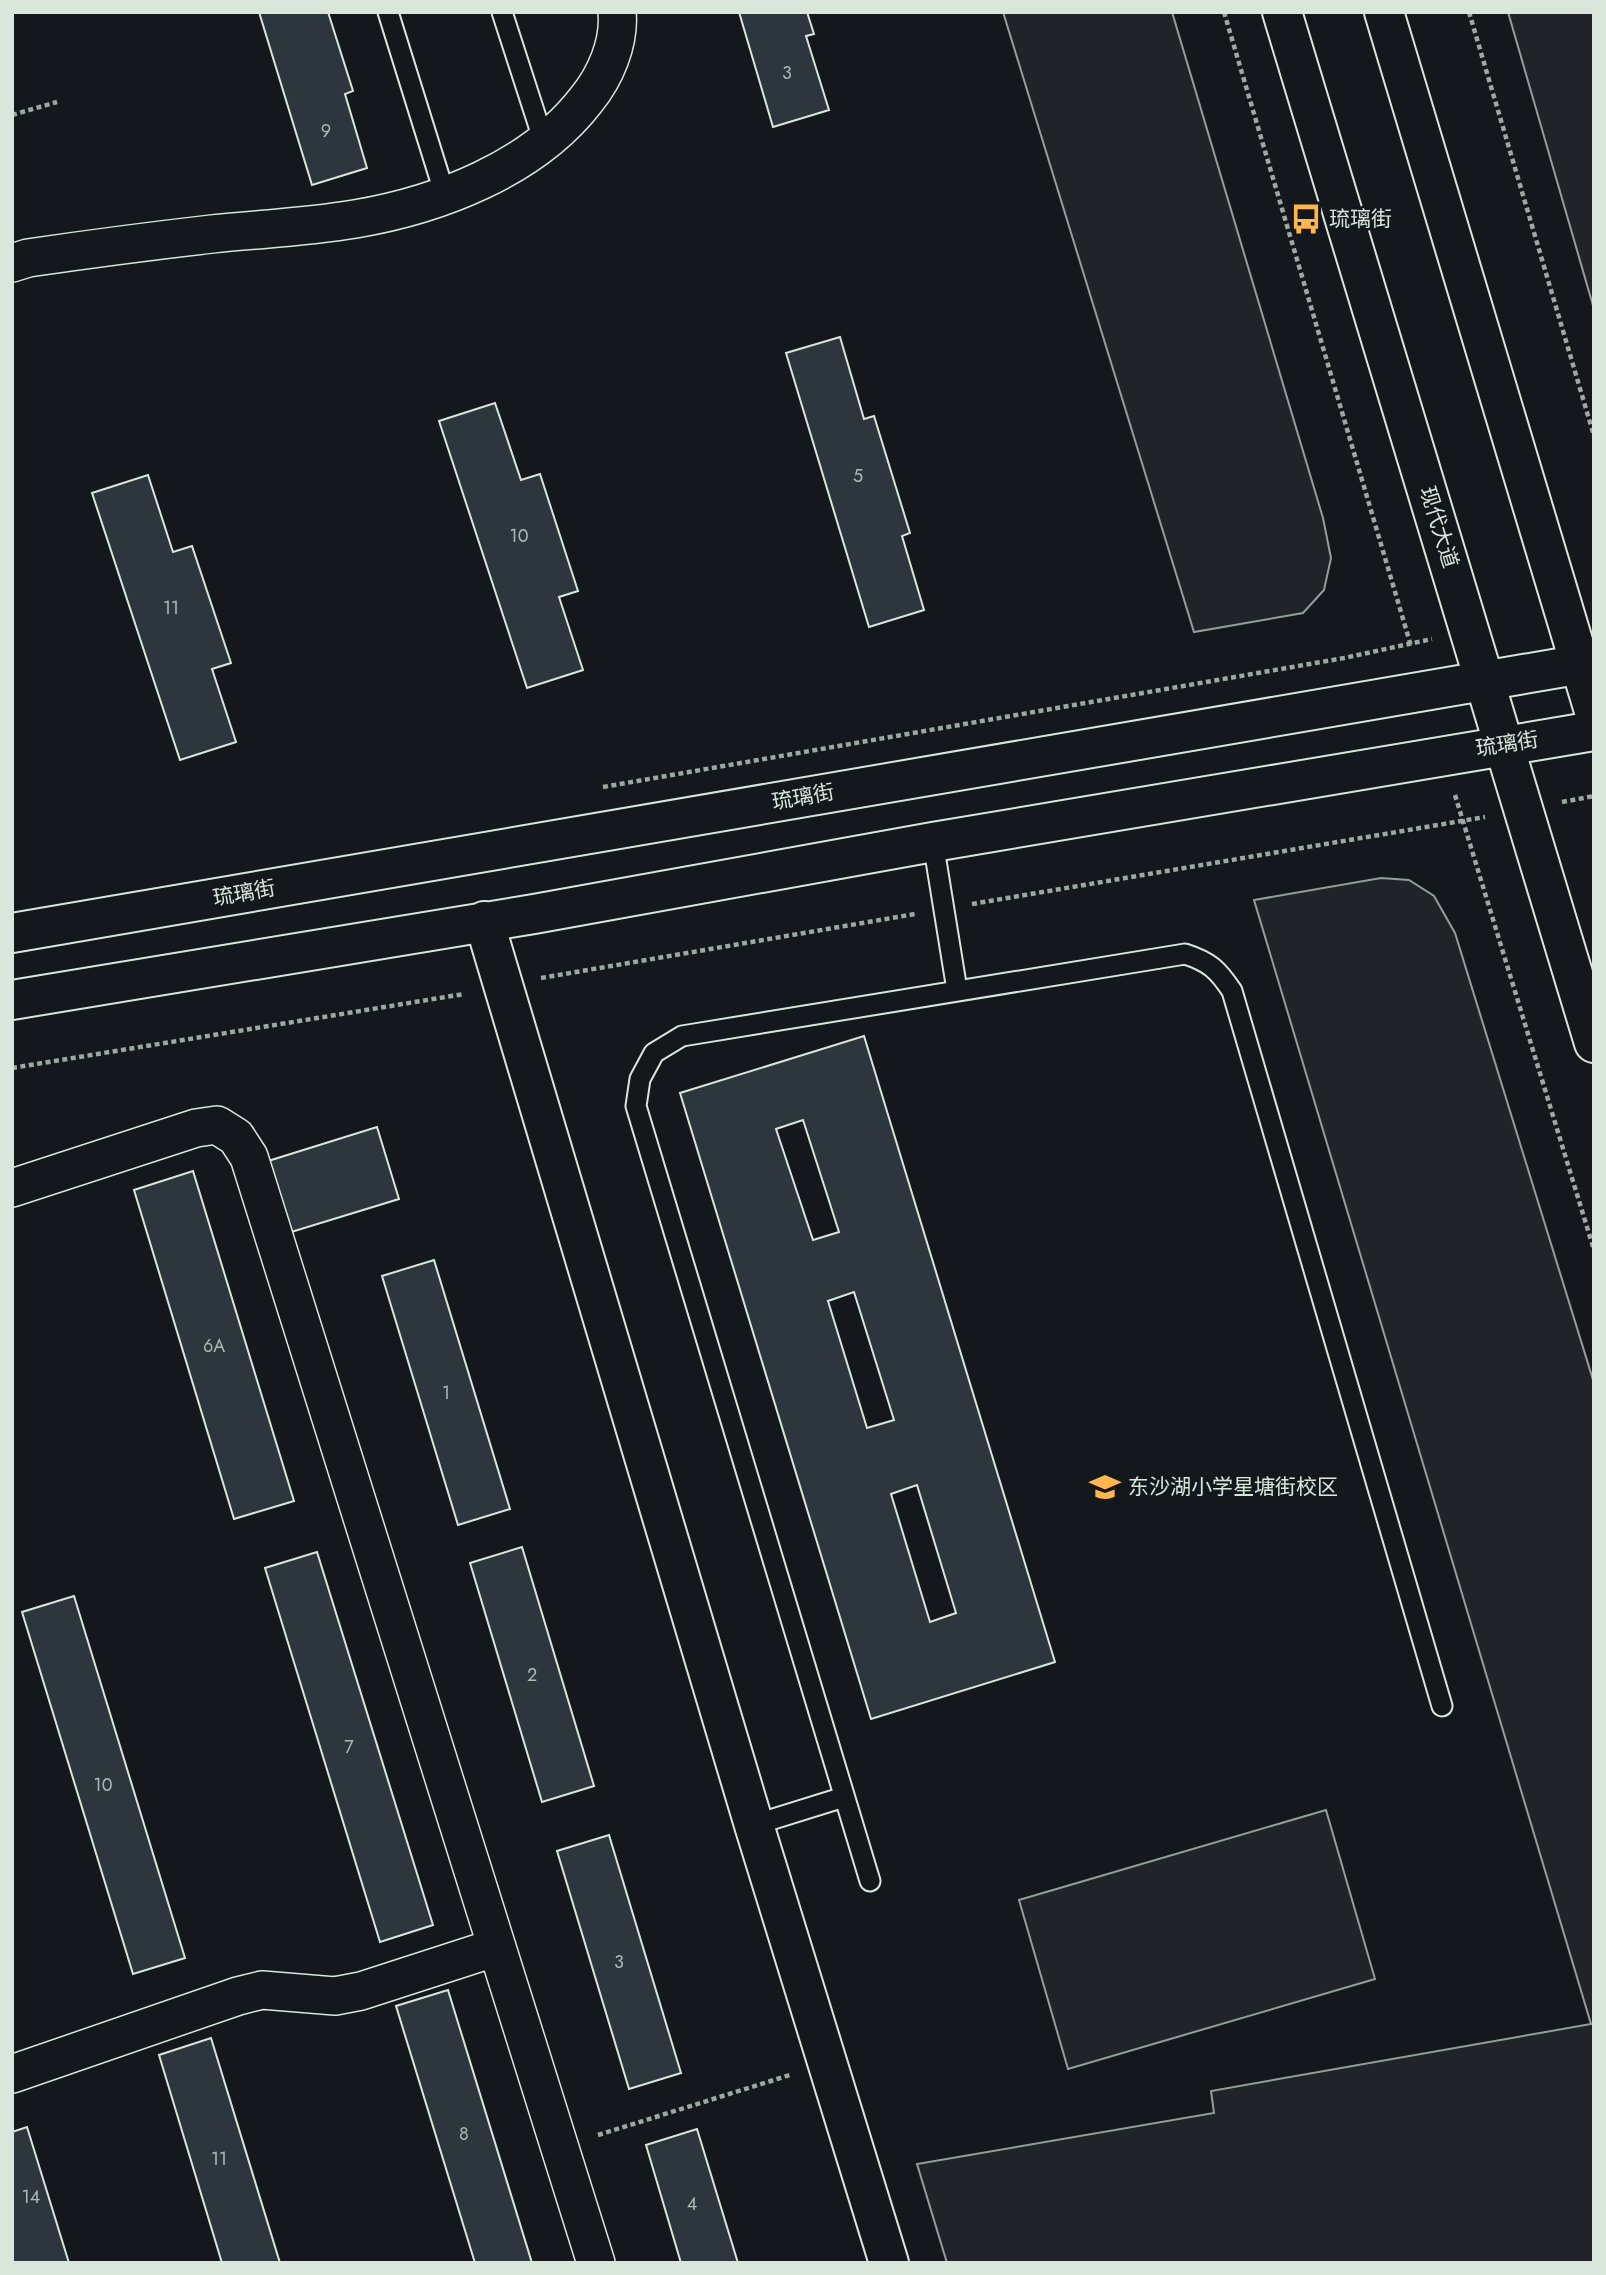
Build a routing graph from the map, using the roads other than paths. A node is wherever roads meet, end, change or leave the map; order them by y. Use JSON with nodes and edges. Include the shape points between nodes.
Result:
{"nodes":[{"id":1,"x":388,"y":12,"type":"edge"},
{"id":2,"x":502,"y":12,"type":"edge"},
{"id":3,"x":617,"y":12,"type":"edge"},
{"id":4,"x":1282,"y":12,"type":"edge"},
{"id":5,"x":1384,"y":12,"type":"edge"},
{"id":6,"x":544,"y":142,"type":"junction"},
{"id":7,"x":445,"y":195,"type":"junction"},
{"id":8,"x":12,"y":263,"type":"edge"},
{"id":9,"x":1586,"y":663,"type":"edge"},
{"id":10,"x":1484,"y":679,"type":"junction"},
{"id":11,"x":1594,"y":711,"type":"edge"},
{"id":12,"x":1594,"y":731,"type":"edge"},
{"id":13,"x":1503,"y":745,"type":"junction"},
{"id":14,"x":933,"y":842,"type":"junction"},
{"id":15,"x":484,"y":922,"type":"junction"},
{"id":16,"x":12,"y":933,"type":"edge"},
{"id":17,"x":957,"y":990,"type":"junction"},
{"id":18,"x":12,"y":1000,"type":"edge"},
{"id":19,"x":1594,"y":1043,"type":"edge"},
{"id":20,"x":12,"y":1188,"type":"edge"},
{"id":21,"x":1442,"y":1706,"type":"dead end"},
{"id":22,"x":844,"y":1797,"type":"junction"},
{"id":23,"x":754,"y":1825,"type":"junction"},
{"id":24,"x":870,"y":1881,"type":"dead end"},
{"id":25,"x":497,"y":1947,"type":"junction"},
{"id":26,"x":12,"y":2074,"type":"edge"},
{"id":27,"x":596,"y":2263,"type":"edge"},
{"id":28,"x":889,"y":2263,"type":"edge"}],
"edges":[{"from":1,"to":7,"type":"lane"},
{"from":2,"to":6,"type":"lane"},
{"from":3,"to":6,"type":"street","via":[[611,55],[599,84],[574,116]]},
{"from":4,"to":10,"type":"main road","name":"现代大道"},
{"from":5,"to":9,"type":"main road"},
{"from":6,"to":7,"type":"street","via":[[498,172]]},
{"from":7,"to":8,"type":"street","via":[[355,219],[130,243]]},
{"from":9,"to":10,"type":"main road","name":"琉璃街"},
{"from":9,"to":11,"type":"main road"},
{"from":10,"to":13,"type":"main road","name":"现代大道"},
{"from":10,"to":16,"type":"main road","name":"琉璃街"},
{"from":12,"to":13,"type":"main road","name":"琉璃街"},
{"from":13,"to":14,"type":"main road","name":"琉璃街"},
{"from":13,"to":19,"type":"main road","name":"现代大道"},
{"from":14,"to":15,"type":"main road","name":"琉璃街"},
{"from":14,"to":17,"type":"lane"},
{"from":15,"to":18,"type":"main road","name":"琉璃街"},
{"from":15,"to":23,"type":"main road"},
{"from":17,"to":21,"type":"lane","via":[[1185,954],[1205,961],[1233,991]]},
{"from":17,"to":22,"type":"lane","via":[[682,1036],[654,1053],[640,1079],[636,1106]]},
{"from":20,"to":25,"type":"street","via":[[217,1125],[236,1137],[249,1157]]},
{"from":22,"to":23,"type":"lane"},
{"from":22,"to":24,"type":"lane"},
{"from":23,"to":28,"type":"main road"},
{"from":25,"to":26,"type":"street","via":[[335,1996],[262,1990],[238,1996]]},
{"from":25,"to":27,"type":"street"}]}
